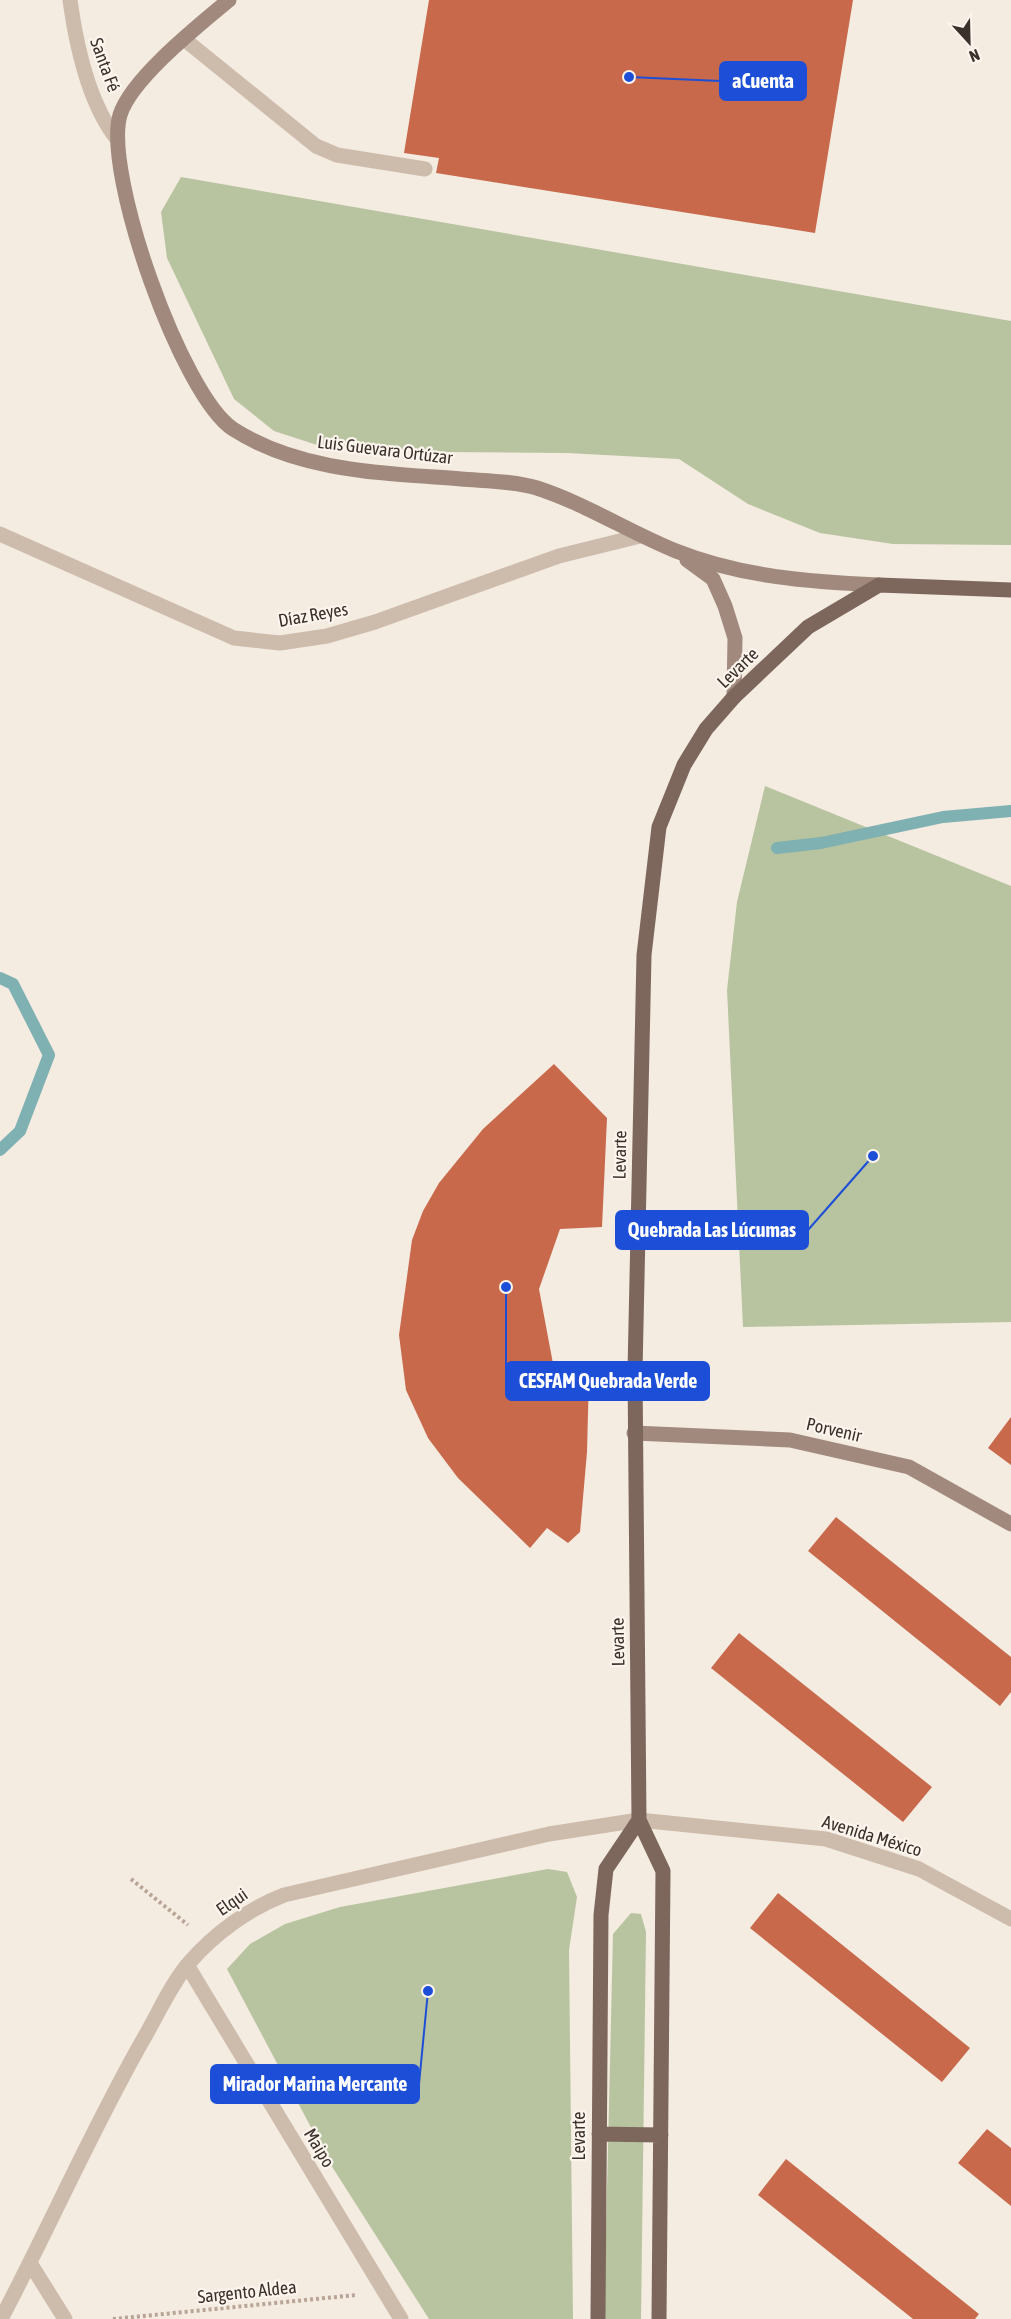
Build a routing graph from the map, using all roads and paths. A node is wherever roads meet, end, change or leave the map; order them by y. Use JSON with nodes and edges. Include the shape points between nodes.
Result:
{"nodes":[{"id":1,"x":70,"y":0,"type":"edge"},
{"id":2,"x":229,"y":0,"type":"edge"},
{"id":3,"x":184,"y":39,"type":"junction"},
{"id":4,"x":117,"y":140,"type":"junction"},
{"id":5,"x":425,"y":169,"type":"dead end"},
{"id":6,"x":0,"y":534,"type":"edge"},
{"id":7,"x":640,"y":536,"type":"junction"},
{"id":8,"x":675,"y":551,"type":"junction"},
{"id":9,"x":879,"y":585,"type":"junction"},
{"id":10,"x":1011,"y":590,"type":"edge"},
{"id":11,"x":734,"y":697,"type":"junction"},
{"id":12,"x":634,"y":1433,"type":"junction"},
{"id":13,"x":1011,"y":1524,"type":"edge"},
{"id":14,"x":639,"y":1820,"type":"junction"},
{"id":15,"x":131,"y":1879,"type":"dead end"},
{"id":16,"x":1011,"y":1920,"type":"edge"},
{"id":17,"x":209,"y":1942,"type":"junction"},
{"id":18,"x":187,"y":1965,"type":"junction"},
{"id":19,"x":599,"y":2134,"type":"junction"},
{"id":20,"x":661,"y":2135,"type":"junction"},
{"id":21,"x":30,"y":2263,"type":"junction"},
{"id":22,"x":384,"y":2293,"type":"junction"},
{"id":23,"x":1,"y":2319,"type":"edge"},
{"id":24,"x":65,"y":2319,"type":"edge"},
{"id":25,"x":113,"y":2319,"type":"edge"},
{"id":26,"x":401,"y":2319,"type":"edge"},
{"id":27,"x":598,"y":2319,"type":"edge"},
{"id":28,"x":659,"y":2319,"type":"edge"}],
"edges":[{"from":1,"to":4,"type":"street","name":"Santa Fé","via":[[75,42],[102,115]]},
{"from":2,"to":3,"type":"street","name":"Luis Guevara Ortúzar"},
{"from":3,"to":4,"type":"street","name":"Luis Guevara Ortúzar","via":[[129,95],[120,115]]},
{"from":3,"to":5,"type":"street","via":[[316,146],[337,155]]},
{"from":4,"to":7,"type":"street","name":"Luis Guevara Ortúzar","via":[[128,207],[158,301],[207,404],[229,427],[286,455],[322,464],[535,488],[601,514]]},
{"from":6,"to":7,"type":"street","name":"Díaz Reyes","via":[[234,638],[280,643],[327,636],[375,622],[550,559]]},
{"from":7,"to":8,"type":"street","name":"Luis Guevara Ortúzar"},
{"from":8,"to":9,"type":"street","name":"Luis Guevara Ortúzar","via":[[705,562],[796,581]]},
{"from":8,"to":11,"type":"street","via":[[713,579],[725,606],[735,638]]},
{"from":9,"to":10,"type":"main road"},
{"from":9,"to":11,"type":"main road","name":"Levarte","via":[[808,627]]},
{"from":11,"to":12,"type":"main road","name":"Levarte","via":[[706,729],[684,765],[659,826],[644,955]]},
{"from":12,"to":13,"type":"street","name":"Porvenir","via":[[790,1440],[909,1467]]},
{"from":12,"to":14,"type":"main road","name":"Levarte"},
{"from":14,"to":16,"type":"street","name":"Avenida México","via":[[826,1839],[919,1869]]},
{"from":14,"to":17,"type":"street","name":"Elqui","via":[[549,1834],[284,1895],[250,1911]]},
{"from":14,"to":19,"type":"main road","name":"Levarte","via":[[606,1869],[601,1915]]},
{"from":14,"to":20,"type":"main road","name":"Levarte","via":[[663,1871]]},
{"from":15,"to":17,"type":"path"},
{"from":17,"to":18,"type":"street","name":"Elqui"},
{"from":18,"to":21,"type":"street","name":"Elqui","via":[[111,2097]]},
{"from":18,"to":22,"type":"street","name":"Maipo"},
{"from":19,"to":20,"type":"main road"},
{"from":19,"to":27,"type":"main road","name":"Levarte"},
{"from":20,"to":28,"type":"main road","name":"Levarte"},
{"from":21,"to":23,"type":"street","name":"Elqui"},
{"from":21,"to":24,"type":"street"},
{"from":22,"to":25,"type":"path","name":"Sargento Aldea"},
{"from":22,"to":26,"type":"street","name":"Maipo"}]}
